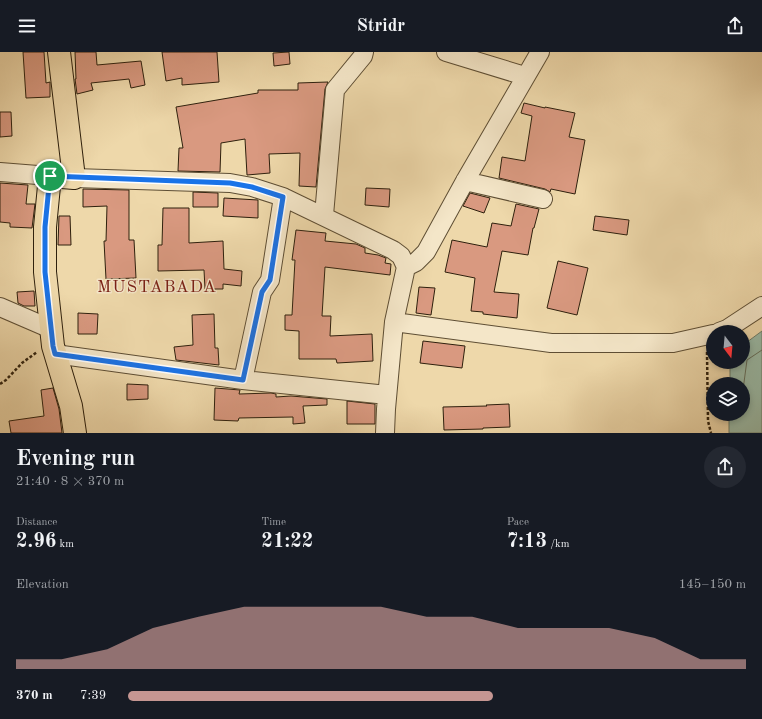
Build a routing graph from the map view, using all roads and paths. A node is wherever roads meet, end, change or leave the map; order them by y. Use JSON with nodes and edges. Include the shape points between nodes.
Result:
{"nodes":[{"id":1,"x":59,"y":52,"type":"edge"},
{"id":2,"x":364,"y":52,"type":"edge"},
{"id":3,"x":446,"y":52,"type":"edge"},
{"id":4,"x":540,"y":52,"type":"edge"},
{"id":5,"x":525,"y":76,"type":"junction"},
{"id":6,"x":0,"y":172,"type":"edge"},
{"id":7,"x":50,"y":176,"type":"junction"},
{"id":8,"x":74,"y":178,"type":"junction"},
{"id":9,"x":465,"y":181,"type":"junction"},
{"id":10,"x":283,"y":197,"type":"junction"},
{"id":11,"x":543,"y":199,"type":"dead end"},
{"id":12,"x":324,"y":215,"type":"junction"},
{"id":13,"x":406,"y":267,"type":"junction"},
{"id":14,"x":762,"y":306,"type":"edge"},
{"id":15,"x":0,"y":308,"type":"edge"},
{"id":16,"x":394,"y":322,"type":"junction"},
{"id":17,"x":733,"y":325,"type":"edge"},
{"id":18,"x":706,"y":336,"type":"edge"},
{"id":19,"x":53,"y":342,"type":"junction"},
{"id":20,"x":711,"y":369,"type":"edge"},
{"id":21,"x":243,"y":380,"type":"junction"},
{"id":22,"x":0,"y":384,"type":"edge"},
{"id":23,"x":387,"y":395,"type":"junction"},
{"id":24,"x":74,"y":433,"type":"edge"},
{"id":25,"x":385,"y":433,"type":"edge"},
{"id":26,"x":711,"y":433,"type":"edge"}],
"edges":[{"from":1,"to":8,"type":"main road"},
{"from":2,"to":12,"type":"street","via":[[335,90]]},
{"from":3,"to":5,"type":"street"},
{"from":4,"to":5,"type":"street"},
{"from":5,"to":9,"type":"street"},
{"from":6,"to":7,"type":"street"},
{"from":7,"to":8,"type":"main road"},
{"from":7,"to":19,"type":"main road","via":[[45,227],[45,264]]},
{"from":8,"to":10,"type":"street","via":[[230,183]]},
{"from":9,"to":11,"type":"street"},
{"from":9,"to":13,"type":"street","via":[[426,252]]},
{"from":10,"to":12,"type":"street"},
{"from":10,"to":21,"type":"street","via":[[270,280],[262,292]]},
{"from":12,"to":13,"type":"street","via":[[393,250],[401,256]]},
{"from":13,"to":16,"type":"street"},
{"from":14,"to":17,"type":"street"},
{"from":15,"to":19,"type":"street"},
{"from":16,"to":18,"type":"street","via":[[551,343],[673,343]]},
{"from":16,"to":23,"type":"street"},
{"from":19,"to":21,"type":"street"},
{"from":19,"to":22,"type":"path","via":[[22,363]]},
{"from":19,"to":24,"type":"main road","via":[[71,406]]},
{"from":20,"to":26,"type":"path","via":[[708,421]]},
{"from":21,"to":23,"type":"street"},
{"from":23,"to":25,"type":"street"}]}
